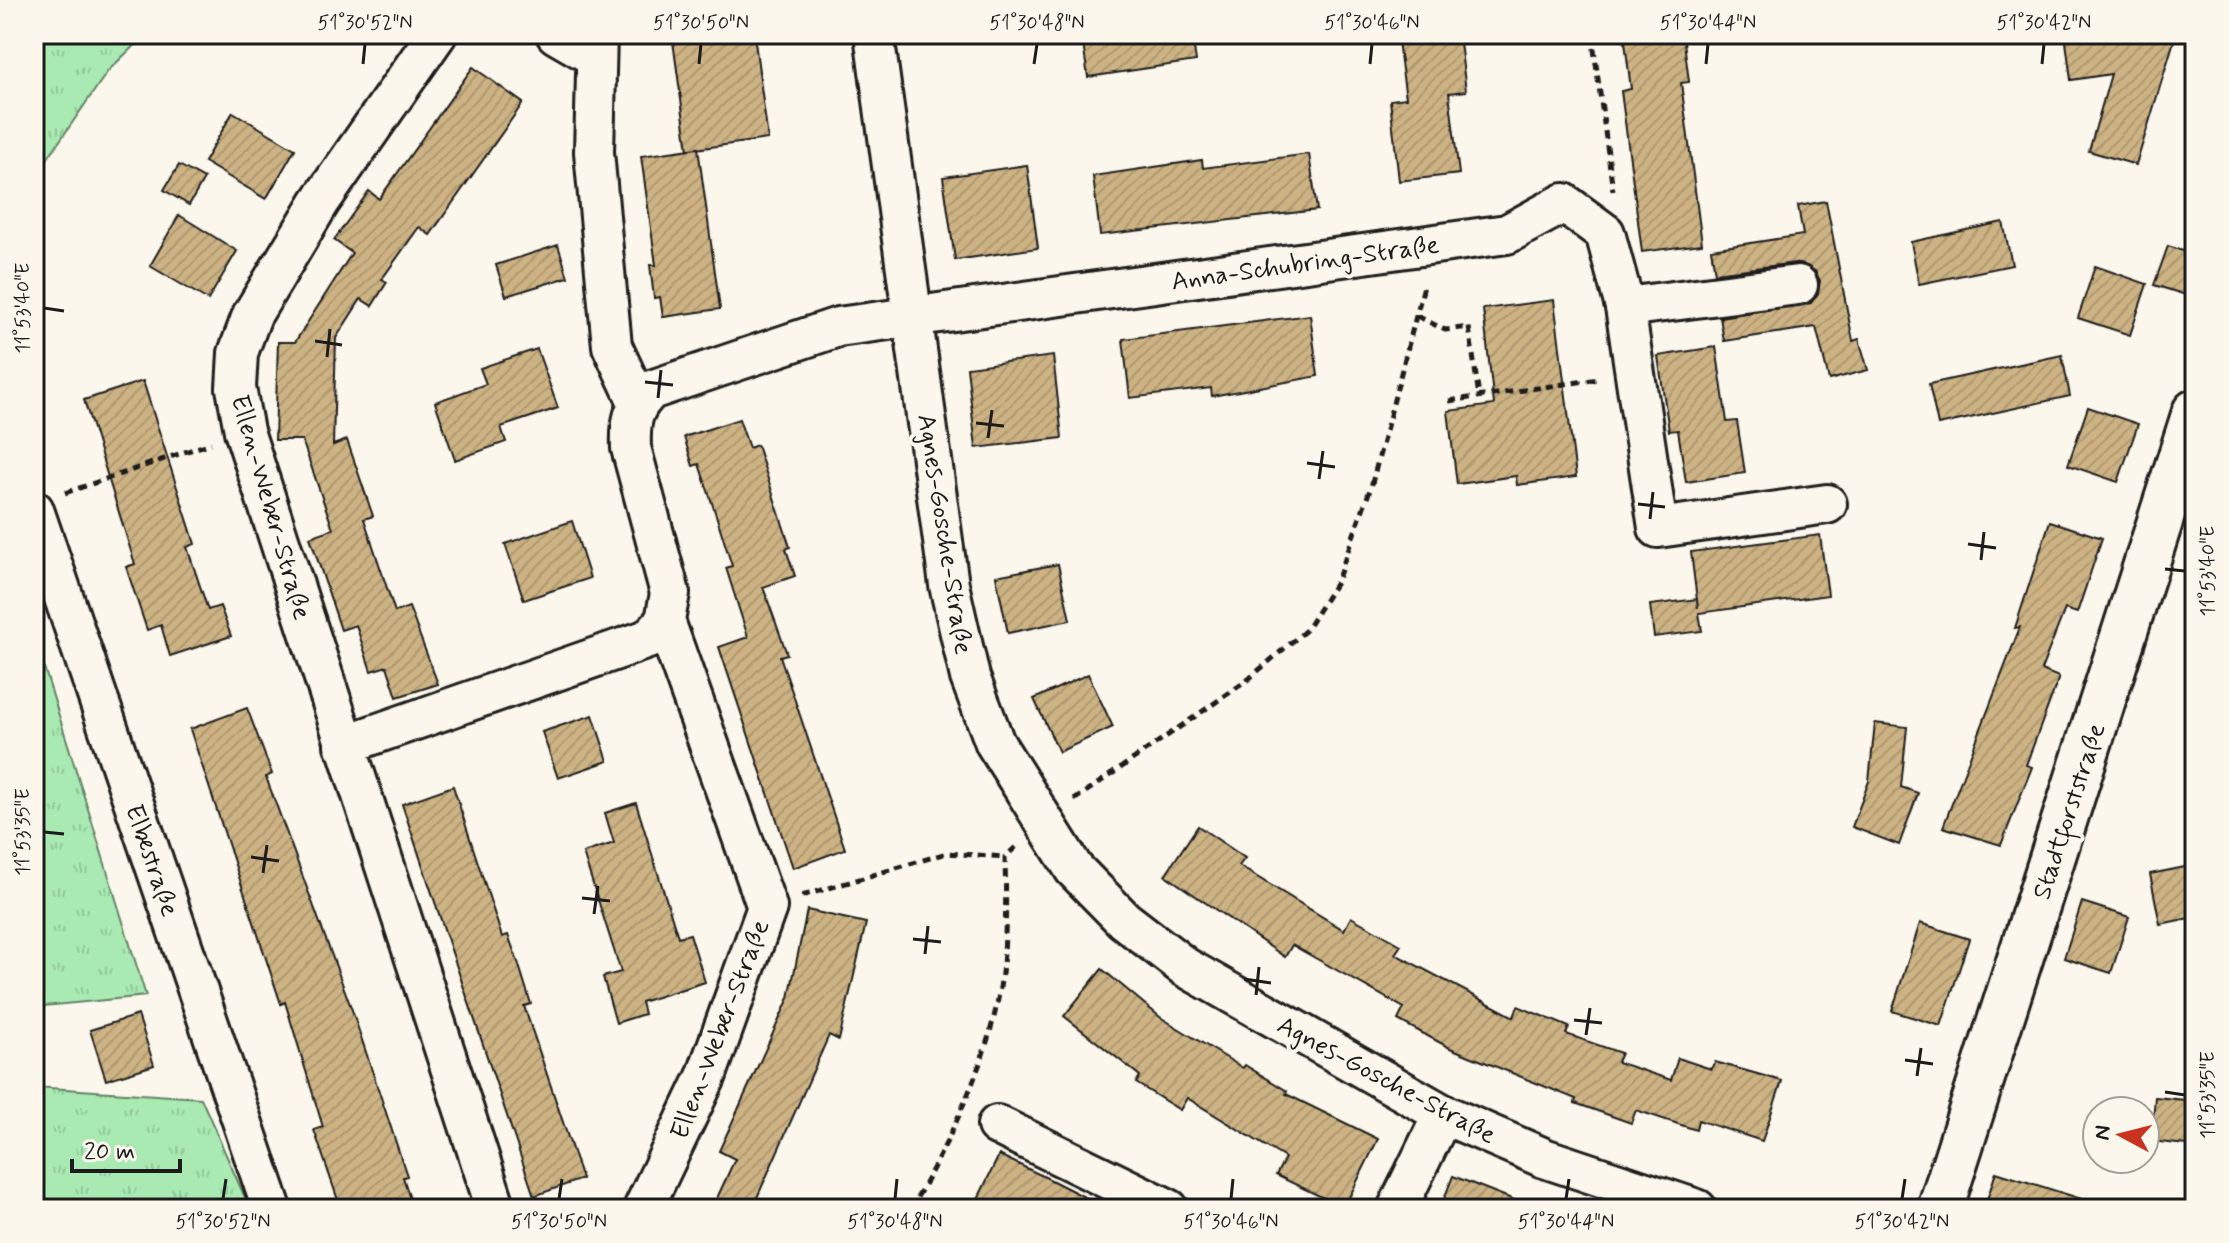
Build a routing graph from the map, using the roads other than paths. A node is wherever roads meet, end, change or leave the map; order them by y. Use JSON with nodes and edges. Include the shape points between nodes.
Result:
{"nodes":[{"id":1,"x":437,"y":34,"type":"edge"},
{"id":2,"x":556,"y":34,"type":"edge"},
{"id":3,"x":874,"y":34,"type":"edge"},
{"id":4,"x":596,"y":45,"type":"edge"},
{"id":5,"x":1798,"y":285,"type":"dead end"},
{"id":6,"x":1625,"y":307,"type":"junction"},
{"id":7,"x":913,"y":318,"type":"junction"},
{"id":8,"x":638,"y":402,"type":"junction"},
{"id":9,"x":2195,"y":412,"type":"edge"},
{"id":10,"x":1827,"y":504,"type":"dead end"},
{"id":11,"x":34,"y":510,"type":"edge"},
{"id":12,"x":665,"y":621,"type":"junction"},
{"id":13,"x":344,"y":745,"type":"junction"},
{"id":14,"x":1443,"y":1114,"type":"junction"},
{"id":15,"x":997,"y":1125,"type":"dead end"},
{"id":16,"x":272,"y":1209,"type":"edge"},
{"id":17,"x":496,"y":1209,"type":"edge"},
{"id":18,"x":643,"y":1209,"type":"edge"},
{"id":19,"x":1169,"y":1209,"type":"edge"},
{"id":20,"x":1397,"y":1209,"type":"edge"},
{"id":21,"x":1697,"y":1209,"type":"edge"},
{"id":22,"x":1940,"y":1209,"type":"edge"}],
"edges":[{"from":1,"to":13,"type":"street","name":"Ellen-Weber-Straße","via":[[320,202],[252,315],[238,353],[244,431]]},
{"from":2,"to":4,"type":"street"},
{"from":3,"to":7,"type":"street","name":"Agnes-Gosche-Straße"},
{"from":4,"to":8,"type":"street","via":[[594,152],[612,346]]},
{"from":5,"to":6,"type":"street"},
{"from":6,"to":7,"type":"street","name":"Anna-Schubring-Straße","via":[[1605,233],[1564,203],[1507,234]]},
{"from":6,"to":10,"type":"street","via":[[1658,528]]},
{"from":7,"to":8,"type":"street","via":[[838,327],[651,390]]},
{"from":7,"to":14,"type":"street","name":"Agnes-Gosche-Straße","via":[[949,585],[970,677],[995,743],[1074,869],[1124,920],[1185,967]]},
{"from":8,"to":12,"type":"street","name":"Ellen-Weber-Straße","via":[[630,424],[631,448],[670,593]]},
{"from":9,"to":22,"type":"main road","name":"Stadtforststraße"},
{"from":11,"to":16,"type":"street","name":"Elbestraße"},
{"from":12,"to":13,"type":"street","via":[[648,639]]},
{"from":12,"to":18,"type":"street","name":"Ellen-Weber-Straße","via":[[767,907],[706,1077]]},
{"from":13,"to":17,"type":"street","name":"Ellen-Weber-Straße"},
{"from":14,"to":20,"type":"street"},
{"from":14,"to":21,"type":"street","name":"Agnes-Gosche-Straße","via":[[1544,1158]]},
{"from":15,"to":19,"type":"street"}]}
